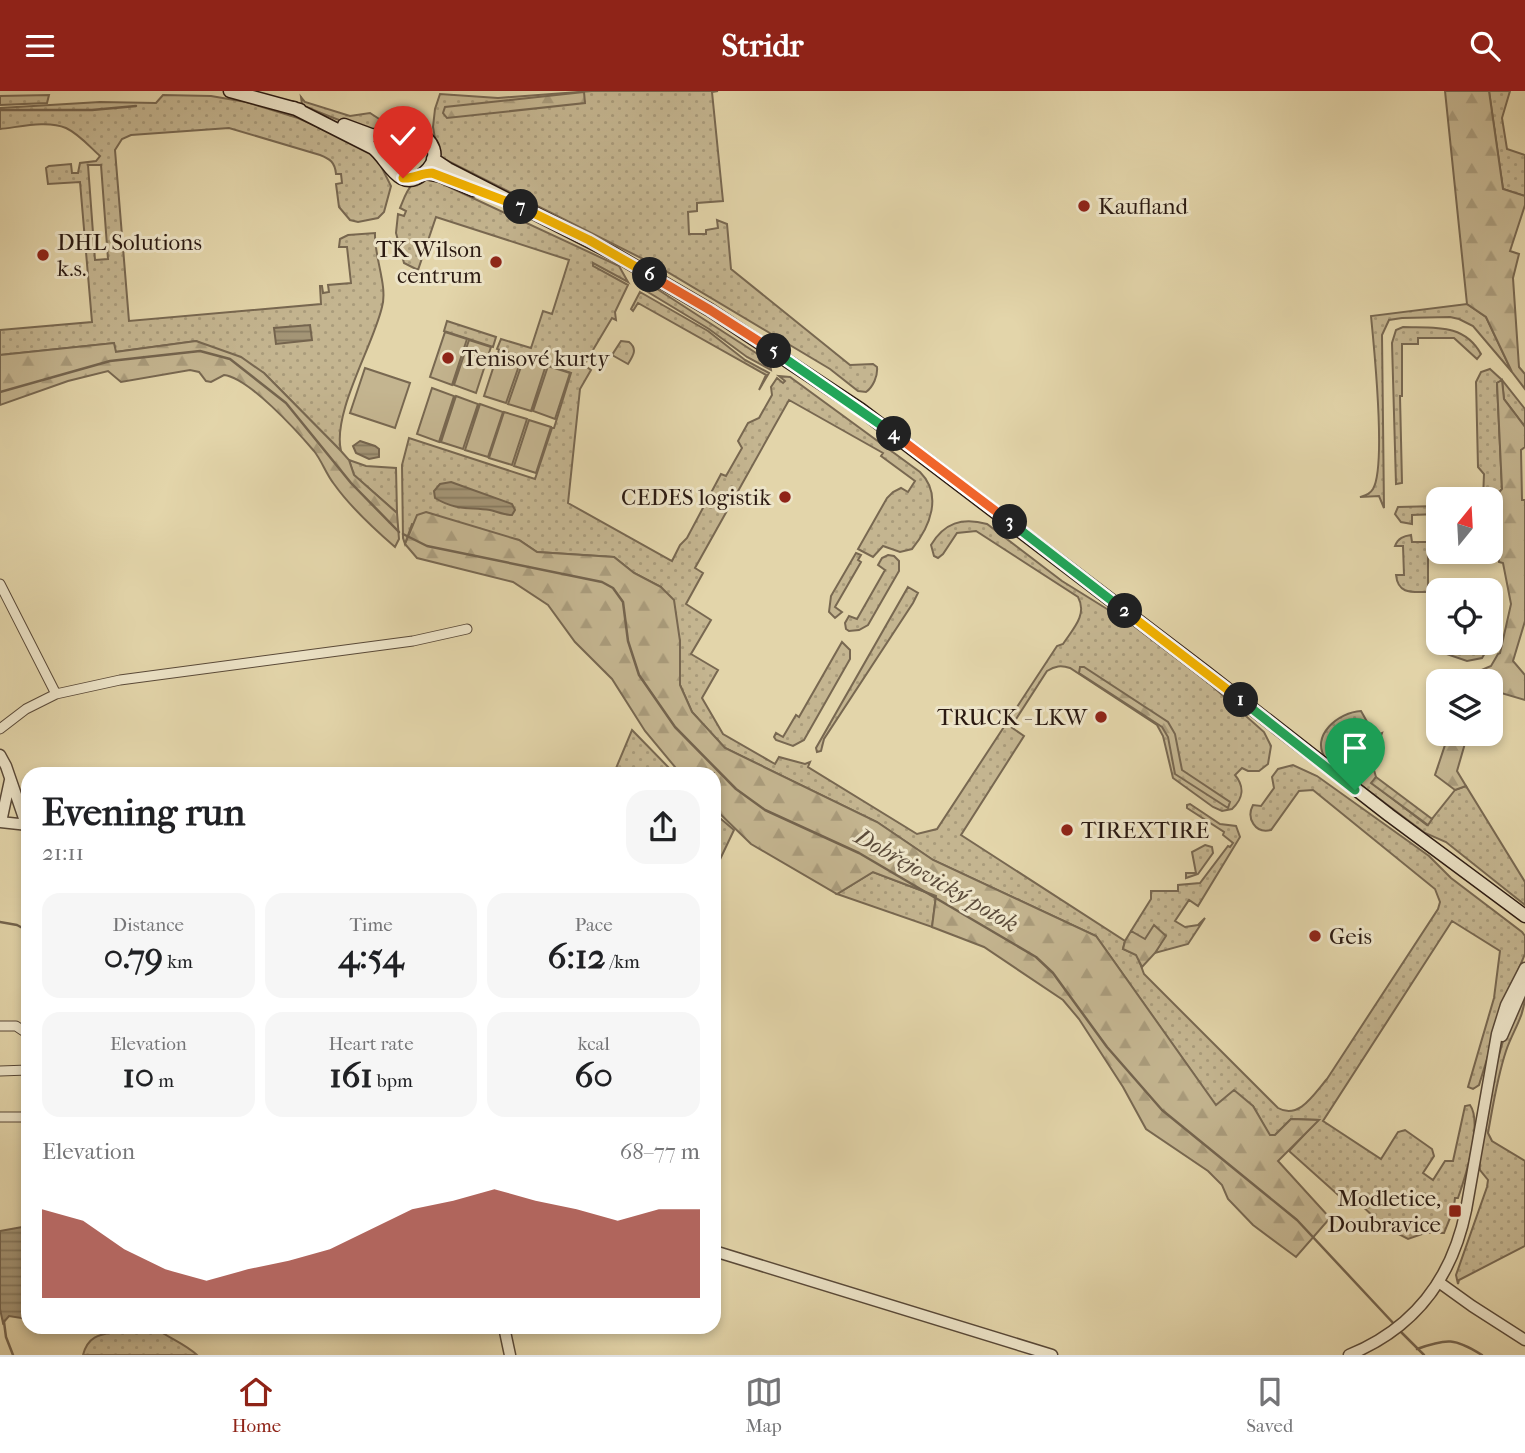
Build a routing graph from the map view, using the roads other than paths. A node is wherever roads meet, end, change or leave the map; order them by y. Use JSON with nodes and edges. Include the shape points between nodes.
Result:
{"nodes":[{"id":1,"x":230,"y":91,"type":"edge"},
{"id":2,"x":294,"y":108,"type":"junction"},
{"id":3,"x":391,"y":137,"type":"junction"},
{"id":4,"x":433,"y":159,"type":"junction"},
{"id":5,"x":385,"y":161,"type":"junction"},
{"id":6,"x":425,"y":173,"type":"junction"},
{"id":7,"x":526,"y":209,"type":"junction"},
{"id":8,"x":0,"y":584,"type":"edge"},
{"id":9,"x":467,"y":629,"type":"dead end"},
{"id":10,"x":56,"y":694,"type":"junction"},
{"id":11,"x":0,"y":729,"type":"edge"},
{"id":12,"x":0,"y":755,"type":"edge"},
{"id":13,"x":10,"y":779,"type":"junction"},
{"id":14,"x":21,"y":808,"type":"edge"},
{"id":15,"x":1,"y":822,"type":"edge"},
{"id":16,"x":21,"y":824,"type":"edge"},
{"id":17,"x":1525,"y":916,"type":"edge"},
{"id":18,"x":1525,"y":968,"type":"edge"},
{"id":19,"x":1525,"y":983,"type":"edge"},
{"id":20,"x":0,"y":1026,"type":"edge"},
{"id":21,"x":21,"y":1029,"type":"edge"},
{"id":22,"x":1492,"y":1061,"type":"junction"},
{"id":23,"x":21,"y":1070,"type":"edge"},
{"id":24,"x":0,"y":1071,"type":"edge"},
{"id":25,"x":0,"y":1117,"type":"edge"},
{"id":26,"x":21,"y":1117,"type":"edge"},
{"id":27,"x":721,"y":1253,"type":"edge"},
{"id":28,"x":1440,"y":1283,"type":"junction"},
{"id":29,"x":506,"y":1334,"type":"edge"},
{"id":30,"x":1525,"y":1340,"type":"edge"},
{"id":31,"x":510,"y":1355,"type":"edge"},
{"id":32,"x":1052,"y":1355,"type":"edge"},
{"id":33,"x":1349,"y":1355,"type":"edge"}],
"edges":[{"from":1,"to":2,"type":"main road"},
{"from":2,"to":3,"type":"main road","via":[[371,135]]},
{"from":2,"to":5,"type":"main road","via":[[366,144]]},
{"from":3,"to":4,"type":"main road","via":[[405,130],[420,132],[431,143]]},
{"from":3,"to":5,"type":"main road"},
{"from":4,"to":6,"type":"main road"},
{"from":4,"to":7,"type":"main road"},
{"from":5,"to":6,"type":"main road","via":[[403,178]]},
{"from":6,"to":7,"type":"main road"},
{"from":7,"to":17,"type":"main road","via":[[710,310],[860,409]]},
{"from":8,"to":10,"type":"street"},
{"from":9,"to":10,"type":"street","via":[[413,641],[120,680]]},
{"from":10,"to":11,"type":"street"},
{"from":12,"to":13,"type":"street"},
{"from":13,"to":14,"type":"street"},
{"from":13,"to":15,"type":"street"},
{"from":15,"to":16,"type":"street"},
{"from":18,"to":22,"type":"street","via":[[1506,1005]]},
{"from":19,"to":22,"type":"street"},
{"from":20,"to":21,"type":"street"},
{"from":22,"to":28,"type":"street","via":[[1462,1230]]},
{"from":23,"to":24,"type":"street"},
{"from":25,"to":26,"type":"street"},
{"from":27,"to":32,"type":"street"},
{"from":28,"to":30,"type":"street"},
{"from":28,"to":33,"type":"street","via":[[1396,1329]]},
{"from":29,"to":31,"type":"street"}]}
